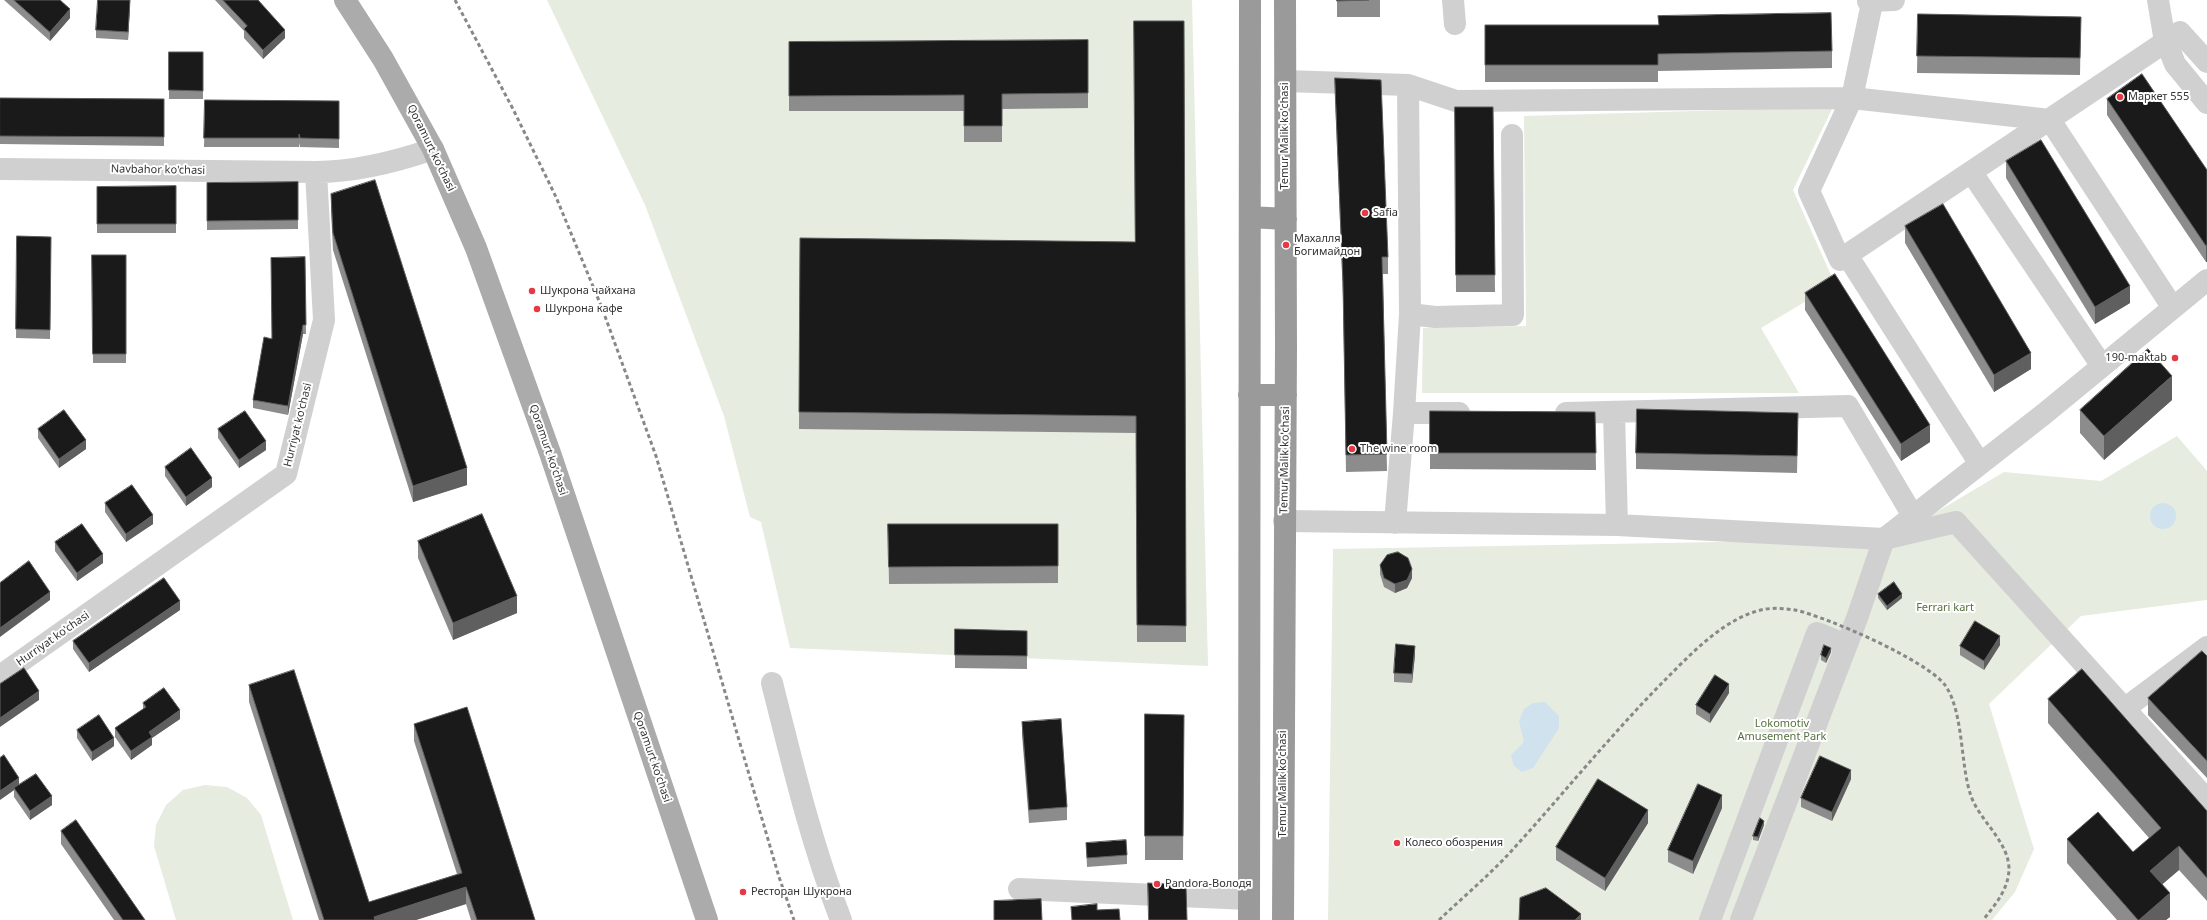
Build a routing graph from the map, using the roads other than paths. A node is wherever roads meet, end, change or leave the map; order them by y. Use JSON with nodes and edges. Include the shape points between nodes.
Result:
{"nodes":[{"id":1,"x":335,"y":0,"type":"edge"},
{"id":2,"x":345,"y":0,"type":"edge"},
{"id":3,"x":1250,"y":0,"type":"edge"},
{"id":4,"x":1286,"y":0,"type":"edge"},
{"id":5,"x":1453,"y":0,"type":"edge"},
{"id":6,"x":1894,"y":0,"type":"edge"},
{"id":7,"x":2158,"y":0,"type":"edge"},
{"id":8,"x":1868,"y":1,"type":"edge"},
{"id":9,"x":1455,"y":24,"type":"dead end"},
{"id":10,"x":2167,"y":42,"type":"junction"},
{"id":11,"x":2207,"y":62,"type":"edge"},
{"id":12,"x":1285,"y":81,"type":"junction"},
{"id":13,"x":1408,"y":85,"type":"junction"},
{"id":14,"x":1852,"y":98,"type":"junction"},
{"id":15,"x":2207,"y":103,"type":"edge"},
{"id":16,"x":2050,"y":120,"type":"junction"},
{"id":17,"x":1512,"y":135,"type":"dead end"},
{"id":18,"x":429,"y":150,"type":"junction"},
{"id":19,"x":0,"y":169,"type":"edge"},
{"id":20,"x":316,"y":172,"type":"junction"},
{"id":21,"x":1972,"y":173,"type":"junction"},
{"id":22,"x":1250,"y":217,"type":"junction"},
{"id":23,"x":1286,"y":219,"type":"junction"},
{"id":24,"x":1847,"y":255,"type":"junction"},
{"id":25,"x":2207,"y":280,"type":"edge"},
{"id":26,"x":2173,"y":308,"type":"junction"},
{"id":27,"x":1410,"y":314,"type":"junction"},
{"id":28,"x":2102,"y":366,"type":"junction"},
{"id":29,"x":1250,"y":394,"type":"junction"},
{"id":30,"x":1286,"y":395,"type":"junction"},
{"id":31,"x":1404,"y":413,"type":"junction"},
{"id":32,"x":1482,"y":413,"type":"edge"},
{"id":33,"x":1544,"y":413,"type":"edge"},
{"id":34,"x":1614,"y":413,"type":"junction"},
{"id":35,"x":1980,"y":464,"type":"junction"},
{"id":36,"x":1913,"y":516,"type":"junction"},
{"id":37,"x":1284,"y":521,"type":"junction"},
{"id":38,"x":1395,"y":523,"type":"junction"},
{"id":39,"x":1617,"y":525,"type":"junction"},
{"id":40,"x":1884,"y":539,"type":"junction"},
{"id":41,"x":1846,"y":645,"type":"junction"},
{"id":42,"x":2207,"y":647,"type":"edge"},
{"id":43,"x":0,"y":676,"type":"edge"},
{"id":44,"x":772,"y":683,"type":"dead end"},
{"id":45,"x":2124,"y":709,"type":"junction"},
{"id":46,"x":2207,"y":800,"type":"edge"},
{"id":47,"x":1020,"y":889,"type":"dead end"},
{"id":48,"x":1249,"y":910,"type":"edge"},
{"id":49,"x":691,"y":920,"type":"edge"},
{"id":50,"x":707,"y":920,"type":"edge"},
{"id":51,"x":841,"y":920,"type":"edge"},
{"id":52,"x":1283,"y":920,"type":"edge"},
{"id":53,"x":1710,"y":920,"type":"edge"},
{"id":54,"x":1741,"y":920,"type":"edge"}],
"edges":[{"from":1,"to":18,"type":"main road","name":"Qoramurt koʻchasi"},
{"from":2,"to":18,"type":"main road","name":"Qoramurt koʻchasi","via":[[383,59]]},
{"from":3,"to":22,"type":"highway"},
{"from":4,"to":12,"type":"highway","name":"Temur Malik ko'chasi"},
{"from":5,"to":9,"type":"street"},
{"from":6,"to":8,"type":"street"},
{"from":7,"to":10,"type":"street"},
{"from":8,"to":14,"type":"street","via":[[1871,8]]},
{"from":10,"to":11,"type":"street","via":[[2180,32]]},
{"from":10,"to":15,"type":"street","via":[[2174,64]]},
{"from":10,"to":16,"type":"street"},
{"from":12,"to":13,"type":"street"},
{"from":12,"to":23,"type":"highway","name":"Temur Malik ko'chasi"},
{"from":13,"to":14,"type":"street","via":[[1456,101]]},
{"from":13,"to":27,"type":"street"},
{"from":14,"to":16,"type":"street"},
{"from":14,"to":24,"type":"street","via":[[1808,191],[1840,260]]},
{"from":16,"to":21,"type":"street"},
{"from":16,"to":26,"type":"street"},
{"from":17,"to":27,"type":"street","via":[[1513,315],[1435,317]]},
{"from":18,"to":20,"type":"street","via":[[411,157],[333,172]]},
{"from":18,"to":49,"type":"main road","name":"Qoramurt koʻchasi","via":[[542,456]]},
{"from":18,"to":50,"type":"main road","name":"Qoramurt koʻchasi","via":[[476,248],[550,453]]},
{"from":19,"to":20,"type":"street","name":"Navbahor ko'chasi"},
{"from":20,"to":43,"type":"street","name":"Hurriyat ko'chasi","via":[[324,320],[286,474]]},
{"from":21,"to":24,"type":"street"},
{"from":21,"to":28,"type":"street"},
{"from":22,"to":23,"type":"highway"},
{"from":22,"to":29,"type":"highway"},
{"from":23,"to":30,"type":"highway","name":"Temur Malik ko'chasi"},
{"from":24,"to":35,"type":"street"},
{"from":25,"to":26,"type":"street"},
{"from":26,"to":28,"type":"street"},
{"from":27,"to":31,"type":"street"},
{"from":28,"to":35,"type":"street"},
{"from":29,"to":30,"type":"highway"},
{"from":29,"to":48,"type":"highway"},
{"from":30,"to":37,"type":"highway","name":"Temur Malik ko'chasi"},
{"from":31,"to":32,"type":"street"},
{"from":31,"to":38,"type":"street"},
{"from":33,"to":34,"type":"street"},
{"from":34,"to":36,"type":"street","via":[[1848,406]]},
{"from":34,"to":39,"type":"street"},
{"from":35,"to":36,"type":"street"},
{"from":36,"to":40,"type":"street"},
{"from":37,"to":38,"type":"street"},
{"from":37,"to":52,"type":"highway","name":"Temur Malik ko'chasi"},
{"from":38,"to":39,"type":"street"},
{"from":39,"to":40,"type":"street"},
{"from":40,"to":41,"type":"street"},
{"from":40,"to":45,"type":"street","via":[[1956,522]]},
{"from":41,"to":53,"type":"street","via":[[1817,633]]},
{"from":41,"to":54,"type":"street"},
{"from":42,"to":45,"type":"street"},
{"from":44,"to":51,"type":"street","via":[[828,888]]},
{"from":45,"to":46,"type":"street"},
{"from":47,"to":48,"type":"street"}]}
